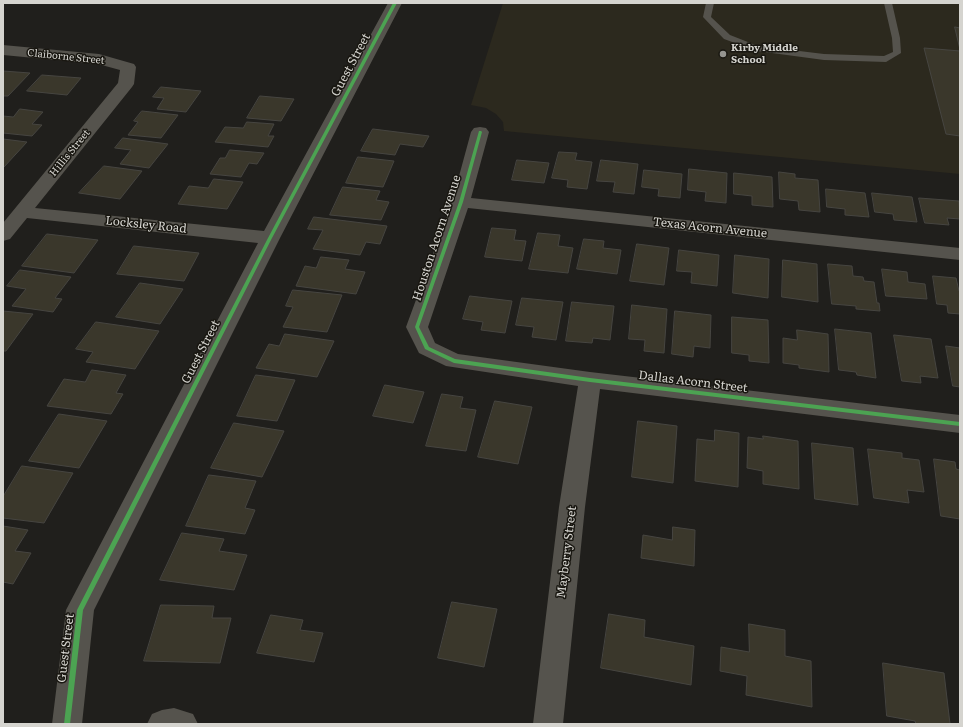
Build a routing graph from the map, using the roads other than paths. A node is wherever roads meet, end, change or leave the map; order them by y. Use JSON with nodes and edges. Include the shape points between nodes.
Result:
{"nodes":[{"id":1,"x":395,"y":3,"type":"edge"},
{"id":2,"x":710,"y":3,"type":"edge"},
{"id":3,"x":888,"y":3,"type":"edge"},
{"id":4,"x":3,"y":50,"type":"edge"},
{"id":5,"x":128,"y":67,"type":"joint"},
{"id":6,"x":480,"y":132,"type":"dead end"},
{"id":7,"x":461,"y":202,"type":"junction"},
{"id":8,"x":23,"y":212,"type":"junction"},
{"id":9,"x":3,"y":235,"type":"edge"},
{"id":10,"x":270,"y":238,"type":"junction"},
{"id":11,"x":960,"y":254,"type":"edge"},
{"id":12,"x":427,"y":348,"type":"joint"},
{"id":13,"x":590,"y":380,"type":"junction"},
{"id":14,"x":960,"y":424,"type":"edge"},
{"id":15,"x":67,"y":724,"type":"edge"},
{"id":16,"x":162,"y":724,"type":"edge"},
{"id":17,"x":183,"y":724,"type":"edge"},
{"id":18,"x":548,"y":724,"type":"edge"}],
"edges":[{"from":1,"to":10,"type":"street","name":"Guest Street"},
{"from":2,"to":3,"type":"lane","via":[[708,17],[727,37],[757,48],[824,57],[886,59],[897,53]]},
{"from":4,"to":5,"type":"street","name":"Claiborne Street","via":[[99,59]]},
{"from":5,"to":8,"type":"street","name":"Hillis Street","via":[[126,84]]},
{"from":6,"to":7,"type":"street","name":"Houston Acorn Avenue"},
{"from":7,"to":11,"type":"street","name":"Texas Acorn Avenue"},
{"from":7,"to":12,"type":"street","name":"Houston Acorn Avenue","via":[[417,327]]},
{"from":8,"to":9,"type":"street","name":"Hillis Street"},
{"from":8,"to":10,"type":"street","name":"Locksley Road"},
{"from":10,"to":15,"type":"street","name":"Guest Street","via":[[80,610]]},
{"from":12,"to":13,"type":"street","name":"Dallas Acorn Street","via":[[454,361]]},
{"from":13,"to":14,"type":"street","name":"Dallas Acorn Street"},
{"from":13,"to":18,"type":"street","name":"Mayberry Street","via":[[572,507]]},
{"from":16,"to":17,"type":"street"}]}
